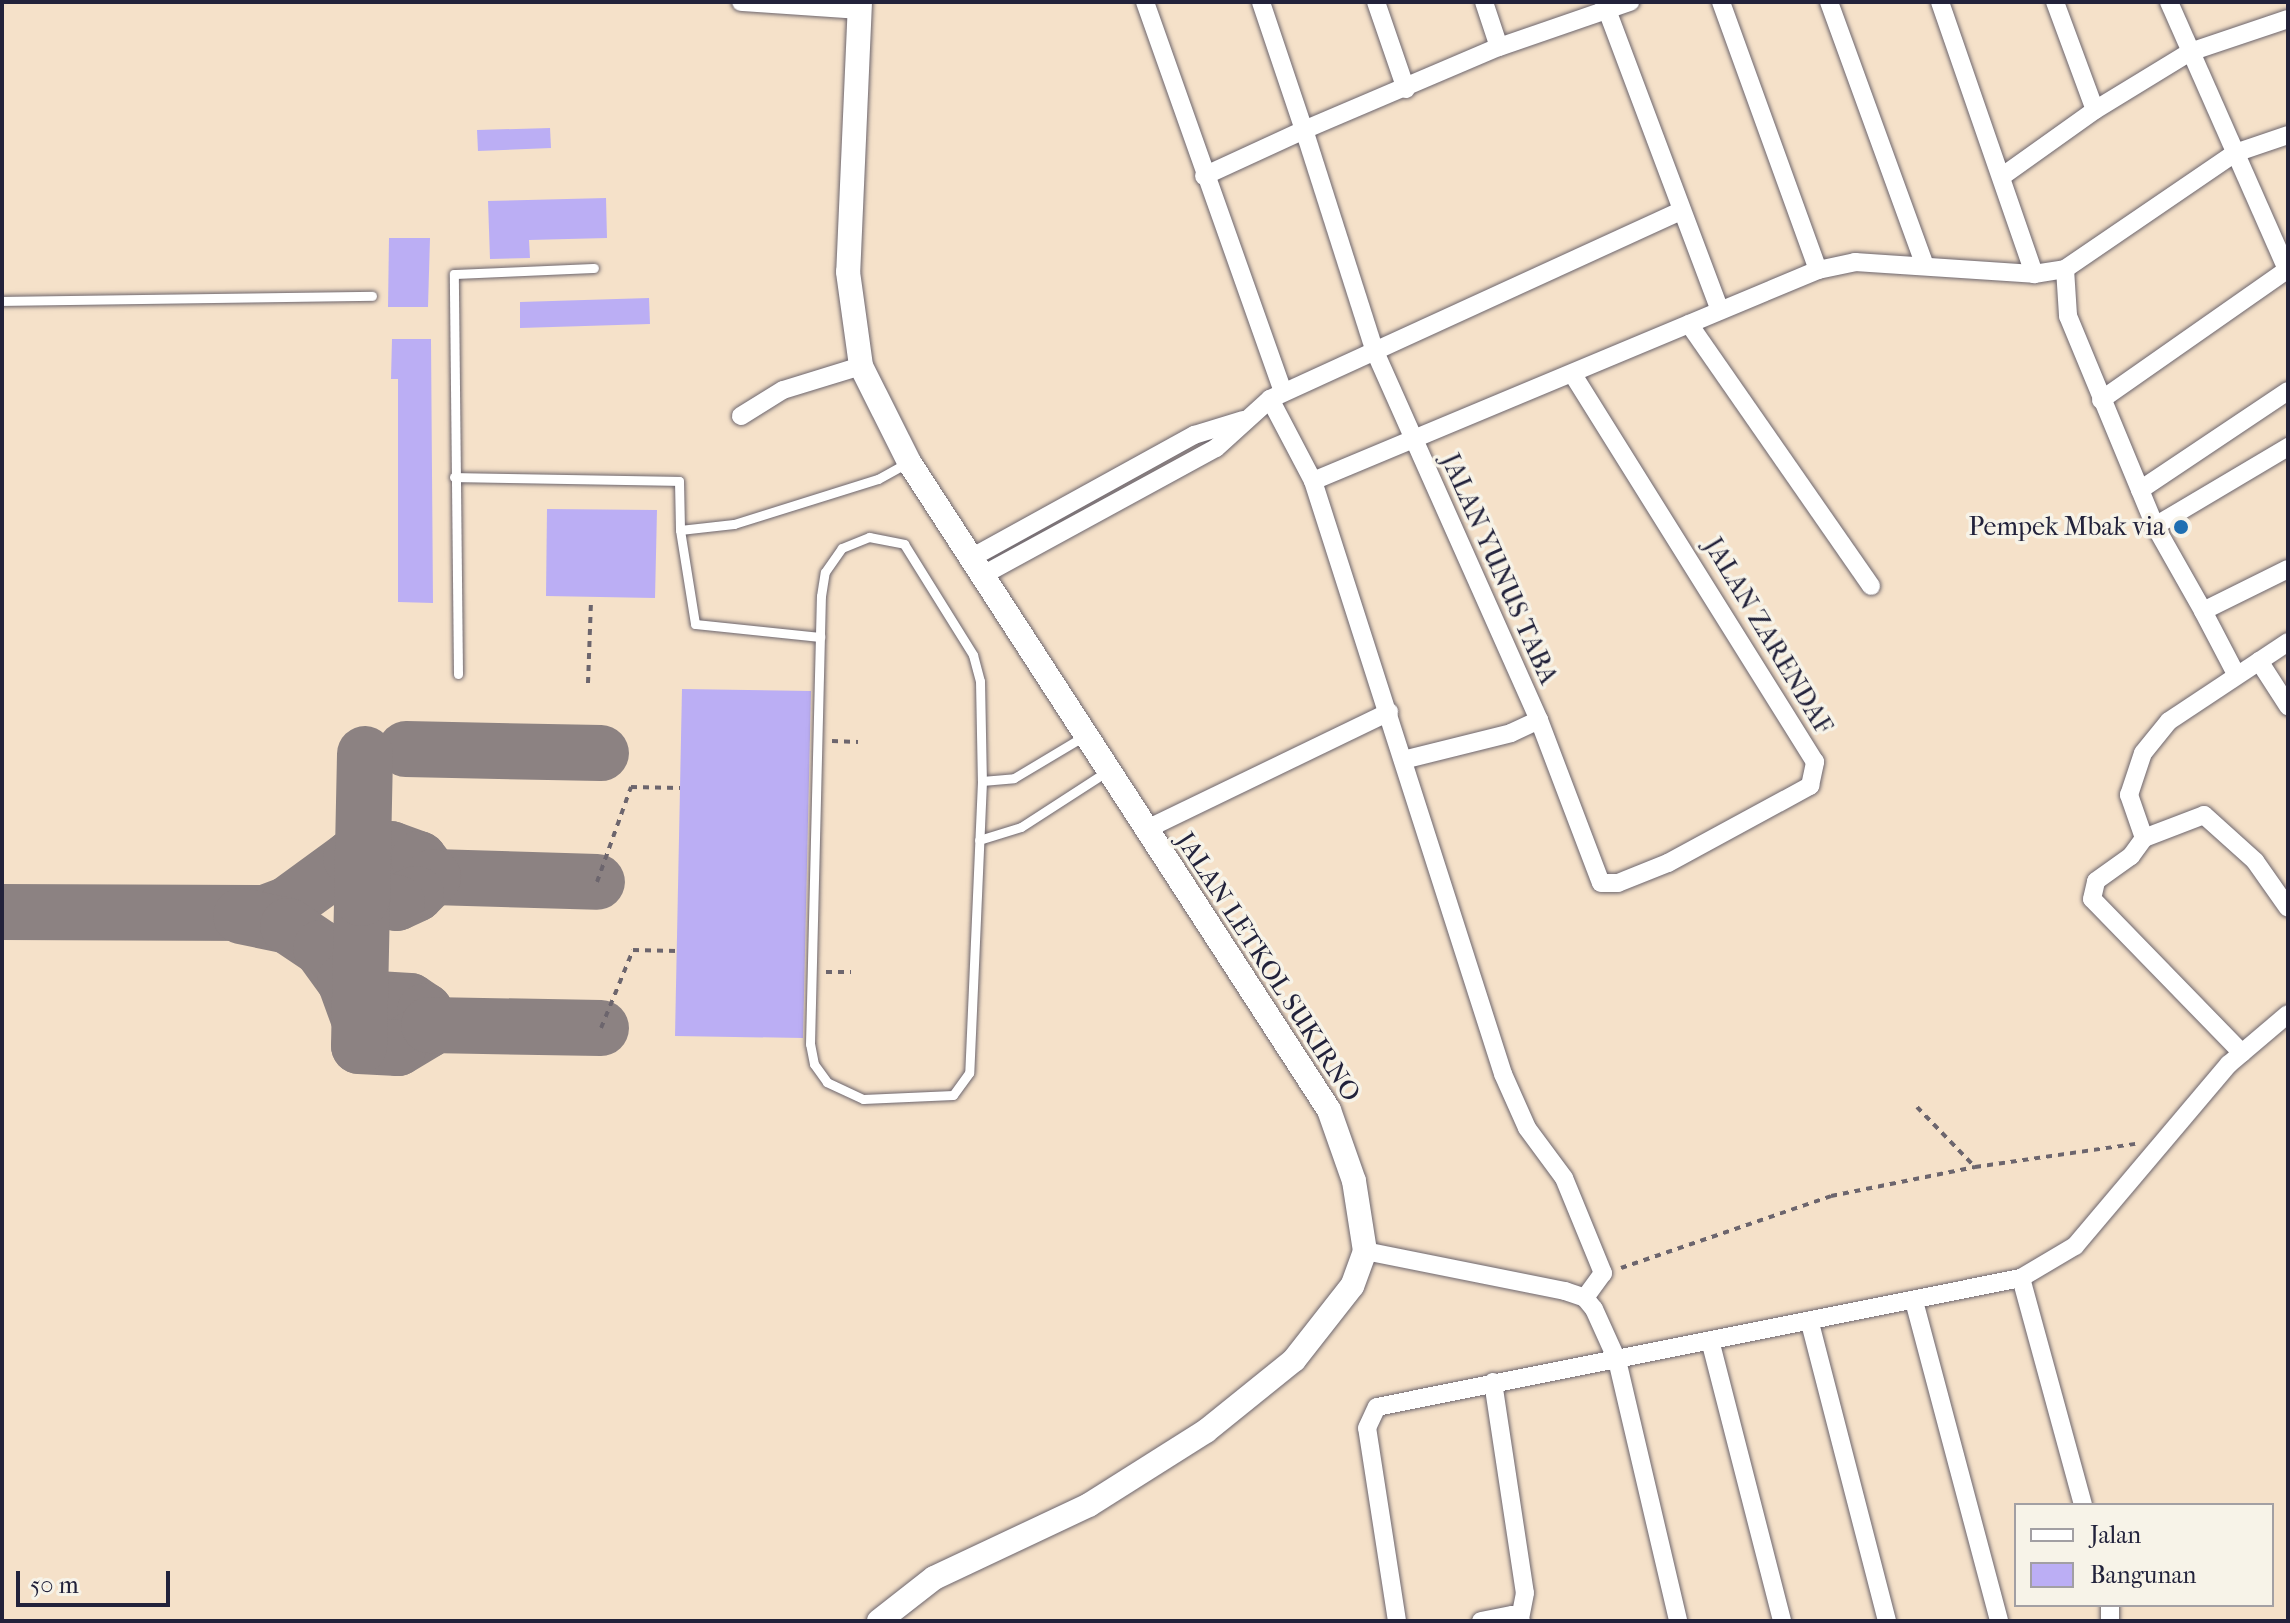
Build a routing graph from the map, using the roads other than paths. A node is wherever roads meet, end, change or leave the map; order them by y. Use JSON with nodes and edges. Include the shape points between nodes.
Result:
{"nodes":[{"id":1,"x":741,"y":2,"type":"edge"},
{"id":2,"x":1145,"y":2,"type":"edge"},
{"id":3,"x":1261,"y":2,"type":"edge"},
{"id":4,"x":1376,"y":2,"type":"edge"},
{"id":5,"x":1484,"y":2,"type":"edge"},
{"id":6,"x":1630,"y":2,"type":"edge"},
{"id":7,"x":1721,"y":2,"type":"edge"},
{"id":8,"x":1829,"y":2,"type":"edge"},
{"id":9,"x":1940,"y":2,"type":"edge"},
{"id":10,"x":2055,"y":2,"type":"edge"},
{"id":11,"x":2169,"y":2,"type":"edge"},
{"id":12,"x":859,"y":6,"type":"edge"},
{"id":13,"x":1605,"y":6,"type":"edge"},
{"id":14,"x":2288,"y":19,"type":"edge"},
{"id":15,"x":1499,"y":47,"type":"junction"},
{"id":16,"x":2190,"y":52,"type":"junction"},
{"id":17,"x":1406,"y":89,"type":"junction"},
{"id":18,"x":2095,"y":110,"type":"junction"},
{"id":19,"x":1304,"y":130,"type":"junction"},
{"id":20,"x":2288,"y":135,"type":"edge"},
{"id":21,"x":2235,"y":153,"type":"junction"},
{"id":22,"x":2004,"y":175,"type":"junction"},
{"id":23,"x":1204,"y":176,"type":"junction"},
{"id":24,"x":1680,"y":211,"type":"junction"},
{"id":25,"x":1925,"y":266,"type":"junction"},
{"id":26,"x":594,"y":268,"type":"dead end"},
{"id":27,"x":2065,"y":269,"type":"junction"},
{"id":28,"x":1818,"y":270,"type":"junction"},
{"id":29,"x":2288,"y":271,"type":"edge"},
{"id":30,"x":2034,"y":274,"type":"junction"},
{"id":31,"x":372,"y":296,"type":"dead end"},
{"id":32,"x":2,"y":301,"type":"edge"},
{"id":33,"x":1720,"y":310,"type":"junction"},
{"id":34,"x":1689,"y":324,"type":"junction"},
{"id":35,"x":1374,"y":349,"type":"junction"},
{"id":36,"x":861,"y":366,"type":"junction"},
{"id":37,"x":1574,"y":376,"type":"junction"},
{"id":38,"x":2288,"y":391,"type":"edge"},
{"id":39,"x":1276,"y":396,"type":"junction"},
{"id":40,"x":2101,"y":400,"type":"junction"},
{"id":41,"x":741,"y":416,"type":"dead end"},
{"id":42,"x":1413,"y":442,"type":"junction"},
{"id":43,"x":2288,"y":447,"type":"edge"},
{"id":44,"x":909,"y":462,"type":"junction"},
{"id":45,"x":454,"y":477,"type":"junction"},
{"id":46,"x":1313,"y":481,"type":"junction"},
{"id":47,"x":2140,"y":490,"type":"junction"},
{"id":48,"x":2155,"y":526,"type":"junction"},
{"id":49,"x":680,"y":530,"type":"junction"},
{"id":50,"x":977,"y":567,"type":"junction"},
{"id":51,"x":2288,"y":569,"type":"edge"},
{"id":52,"x":1871,"y":586,"type":"dead end"},
{"id":53,"x":2203,"y":611,"type":"junction"},
{"id":54,"x":820,"y":637,"type":"junction"},
{"id":55,"x":2288,"y":642,"type":"edge"},
{"id":56,"x":2259,"y":661,"type":"junction"},
{"id":57,"x":458,"y":674,"type":"dead end"},
{"id":58,"x":2236,"y":674,"type":"junction"},
{"id":59,"x":2288,"y":706,"type":"edge"},
{"id":60,"x":1389,"y":712,"type":"junction"},
{"id":61,"x":1539,"y":720,"type":"junction"},
{"id":62,"x":1086,"y":735,"type":"junction"},
{"id":63,"x":1403,"y":760,"type":"junction"},
{"id":64,"x":1109,"y":770,"type":"junction"},
{"id":65,"x":982,"y":781,"type":"junction"},
{"id":66,"x":1147,"y":829,"type":"junction"},
{"id":67,"x":2144,"y":838,"type":"junction"},
{"id":68,"x":979,"y":840,"type":"junction"},
{"id":69,"x":2288,"y":908,"type":"edge"},
{"id":70,"x":2288,"y":1014,"type":"edge"},
{"id":71,"x":2242,"y":1053,"type":"junction"},
{"id":72,"x":1365,"y":1251,"type":"junction"},
{"id":73,"x":2021,"y":1278,"type":"junction"},
{"id":74,"x":1585,"y":1298,"type":"junction"},
{"id":75,"x":1914,"y":1301,"type":"junction"},
{"id":76,"x":1810,"y":1323,"type":"junction"},
{"id":77,"x":1711,"y":1344,"type":"junction"},
{"id":78,"x":1617,"y":1360,"type":"junction"},
{"id":79,"x":1493,"y":1382,"type":"junction"},
{"id":80,"x":2082,"y":1503,"type":"edge"},
{"id":81,"x":1520,"y":1620,"type":"edge"},
{"id":82,"x":879,"y":1621,"type":"edge"},
{"id":83,"x":1397,"y":1621,"type":"edge"},
{"id":84,"x":1481,"y":1621,"type":"edge"},
{"id":85,"x":1678,"y":1621,"type":"edge"},
{"id":86,"x":1782,"y":1621,"type":"edge"},
{"id":87,"x":1887,"y":1621,"type":"edge"},
{"id":88,"x":1999,"y":1621,"type":"edge"}],
"edges":[{"from":1,"to":12,"type":"street"},
{"from":2,"to":23,"type":"street"},
{"from":3,"to":19,"type":"street","name":"JALAN YUNUS TABA"},
{"from":4,"to":17,"type":"street"},
{"from":5,"to":15,"type":"street"},
{"from":6,"to":13,"type":"street"},
{"from":7,"to":28,"type":"street"},
{"from":8,"to":25,"type":"street"},
{"from":9,"to":22,"type":"street"},
{"from":10,"to":18,"type":"street"},
{"from":11,"to":16,"type":"street"},
{"from":12,"to":36,"type":"main road","name":"JALAN LETKOL SUKIRNO","via":[[848,272]]},
{"from":13,"to":15,"type":"street"},
{"from":13,"to":24,"type":"street"},
{"from":14,"to":16,"type":"street"},
{"from":15,"to":17,"type":"street"},
{"from":16,"to":18,"type":"street"},
{"from":16,"to":21,"type":"street"},
{"from":17,"to":19,"type":"street"},
{"from":18,"to":22,"type":"street"},
{"from":19,"to":23,"type":"street"},
{"from":19,"to":35,"type":"street","name":"JALAN YUNUS TABA"},
{"from":20,"to":21,"type":"street"},
{"from":21,"to":27,"type":"street"},
{"from":21,"to":29,"type":"street"},
{"from":22,"to":30,"type":"street"},
{"from":23,"to":39,"type":"street"},
{"from":24,"to":33,"type":"street"},
{"from":24,"to":35,"type":"street"},
{"from":25,"to":28,"type":"street","via":[[1855,262]]},
{"from":25,"to":30,"type":"street"},
{"from":26,"to":45,"type":"lane","via":[[454,274]]},
{"from":27,"to":30,"type":"street"},
{"from":27,"to":40,"type":"street","via":[[2068,316]]},
{"from":28,"to":33,"type":"street"},
{"from":29,"to":40,"type":"street"},
{"from":31,"to":32,"type":"lane"},
{"from":33,"to":34,"type":"street"},
{"from":34,"to":37,"type":"street"},
{"from":34,"to":52,"type":"street"},
{"from":35,"to":39,"type":"street"},
{"from":35,"to":42,"type":"street","name":"JALAN YUNUS TABA"},
{"from":36,"to":41,"type":"street","via":[[783,390]]},
{"from":36,"to":44,"type":"main road","name":"JALAN LETKOL SUKIRNO"},
{"from":37,"to":42,"type":"street"},
{"from":37,"to":61,"type":"street","name":"JALAN ZARENDAF","via":[[1815,762],[1810,786],[1668,863],[1618,883],[1601,883]]},
{"from":38,"to":47,"type":"street"},
{"from":39,"to":46,"type":"street"},
{"from":39,"to":50,"type":"street","via":[[1246,420],[1194,435]]},
{"from":40,"to":47,"type":"street"},
{"from":42,"to":46,"type":"street"},
{"from":42,"to":61,"type":"street","name":"JALAN YUNUS TABA"},
{"from":43,"to":48,"type":"street"},
{"from":44,"to":49,"type":"lane","via":[[878,479],[734,524]]},
{"from":44,"to":50,"type":"main road","name":"JALAN LETKOL SUKIRNO"},
{"from":45,"to":49,"type":"lane","via":[[679,481]]},
{"from":45,"to":57,"type":"lane"},
{"from":46,"to":60,"type":"street"},
{"from":47,"to":48,"type":"street"},
{"from":48,"to":53,"type":"street"},
{"from":49,"to":54,"type":"lane","via":[[695,624]]},
{"from":50,"to":62,"type":"main road","name":"JALAN LETKOL SUKIRNO"},
{"from":51,"to":53,"type":"street"},
{"from":53,"to":58,"type":"street"},
{"from":54,"to":65,"type":"lane","via":[[825,572],[842,548],[869,537],[904,544],[973,655],[980,681]]},
{"from":54,"to":68,"type":"lane","via":[[810,1044],[814,1064],[827,1082],[863,1099],[953,1095],[969,1073]]},
{"from":55,"to":56,"type":"street"},
{"from":56,"to":58,"type":"street"},
{"from":56,"to":59,"type":"street"},
{"from":58,"to":67,"type":"street","via":[[2169,721],[2143,753],[2129,795]]},
{"from":60,"to":63,"type":"street"},
{"from":60,"to":66,"type":"street"},
{"from":61,"to":63,"type":"street","name":"JALAN YUNUS TABA","via":[[1511,733]]},
{"from":62,"to":64,"type":"main road","name":"JALAN LETKOL SUKIRNO"},
{"from":62,"to":65,"type":"lane","via":[[1014,778]]},
{"from":63,"to":74,"type":"street","via":[[1503,1074],[1527,1128],[1564,1178],[1603,1273]]},
{"from":64,"to":66,"type":"main road","name":"JALAN LETKOL SUKIRNO"},
{"from":64,"to":68,"type":"lane","via":[[1021,827]]},
{"from":65,"to":68,"type":"lane"},
{"from":66,"to":72,"type":"main road","name":"JALAN LETKOL SUKIRNO","via":[[1329,1110],[1354,1181]]},
{"from":67,"to":69,"type":"street","via":[[2204,815],[2255,861]]},
{"from":67,"to":71,"type":"street","via":[[2131,856],[2096,881],[2092,899]]},
{"from":70,"to":71,"type":"street"},
{"from":71,"to":73,"type":"street","via":[[2075,1246]]},
{"from":72,"to":74,"type":"street"},
{"from":72,"to":82,"type":"main road","via":[[1352,1286],[1294,1360],[1206,1431],[1089,1505],[934,1578]]},
{"from":73,"to":75,"type":"street"},
{"from":73,"to":80,"type":"street"},
{"from":74,"to":78,"type":"street"},
{"from":75,"to":76,"type":"street"},
{"from":75,"to":88,"type":"street"},
{"from":76,"to":77,"type":"street"},
{"from":76,"to":87,"type":"street"},
{"from":77,"to":78,"type":"street"},
{"from":77,"to":86,"type":"street"},
{"from":78,"to":79,"type":"street"},
{"from":78,"to":85,"type":"street"},
{"from":79,"to":81,"type":"street","via":[[1525,1593]]},
{"from":79,"to":83,"type":"street","via":[[1387,1401],[1370,1416]]},
{"from":81,"to":84,"type":"street"}]}
